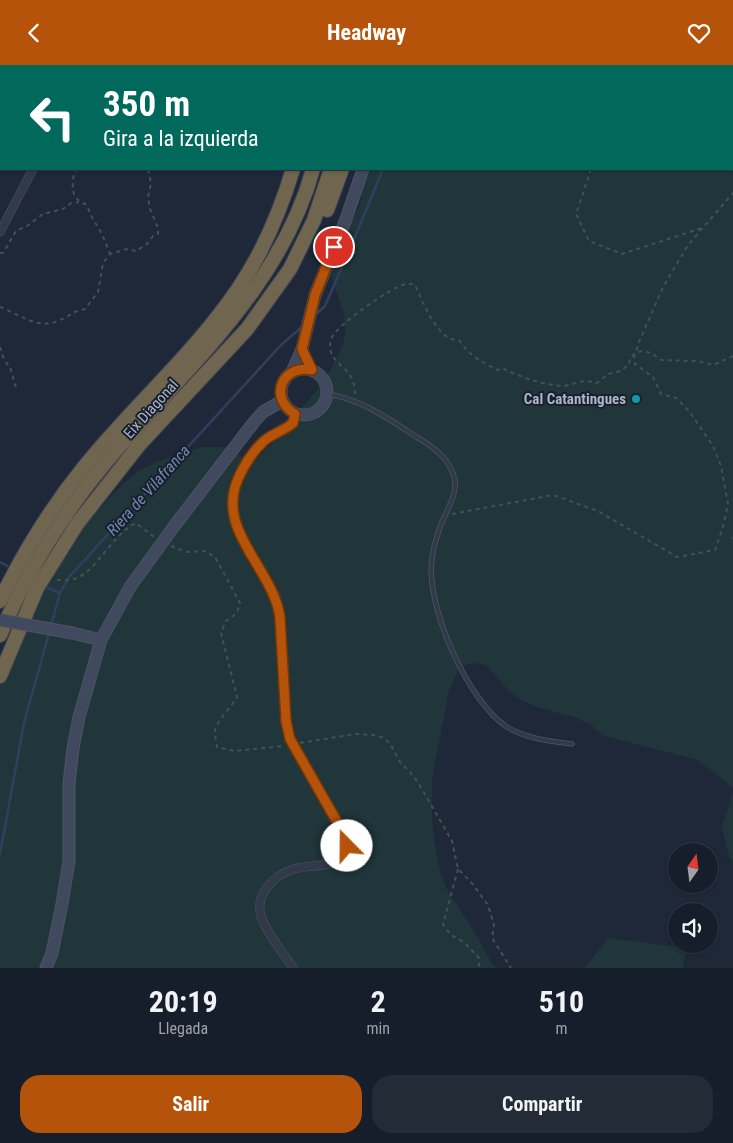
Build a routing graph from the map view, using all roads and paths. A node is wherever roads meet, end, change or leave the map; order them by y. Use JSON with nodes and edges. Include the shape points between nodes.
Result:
{"nodes":[{"id":1,"x":32,"y":170,"type":"edge"},
{"id":2,"x":77,"y":170,"type":"edge"},
{"id":3,"x":148,"y":170,"type":"edge"},
{"id":4,"x":293,"y":170,"type":"edge"},
{"id":5,"x":313,"y":170,"type":"edge"},
{"id":6,"x":330,"y":170,"type":"edge"},
{"id":7,"x":342,"y":170,"type":"edge"},
{"id":8,"x":363,"y":170,"type":"edge"},
{"id":9,"x":591,"y":170,"type":"edge"},
{"id":10,"x":733,"y":193,"type":"edge"},
{"id":11,"x":79,"y":202,"type":"junction"},
{"id":12,"x":704,"y":227,"type":"junction"},
{"id":13,"x":0,"y":232,"type":"edge"},
{"id":14,"x":0,"y":253,"type":"edge"},
{"id":15,"x":110,"y":254,"type":"junction"},
{"id":16,"x":290,"y":269,"type":"junction"},
{"id":17,"x":0,"y":307,"type":"edge"},
{"id":18,"x":0,"y":347,"type":"edge"},
{"id":19,"x":302,"y":349,"type":"junction"},
{"id":20,"x":635,"y":353,"type":"junction"},
{"id":21,"x":733,"y":356,"type":"edge"},
{"id":22,"x":312,"y":370,"type":"junction"},
{"id":23,"x":292,"y":371,"type":"junction"},
{"id":24,"x":16,"y":387,"type":"dead end"},
{"id":25,"x":327,"y":394,"type":"junction"},
{"id":26,"x":352,"y":400,"type":"junction"},
{"id":27,"x":282,"y":401,"type":"junction"},
{"id":28,"x":295,"y":414,"type":"junction"},
{"id":29,"x":445,"y":515,"type":"junction"},
{"id":30,"x":162,"y":543,"type":"junction"},
{"id":31,"x":58,"y":580,"type":"dead end"},
{"id":32,"x":0,"y":601,"type":"edge"},
{"id":33,"x":0,"y":620,"type":"edge"},
{"id":34,"x":0,"y":635,"type":"edge"},
{"id":35,"x":101,"y":640,"type":"junction"},
{"id":36,"x":0,"y":676,"type":"edge"},
{"id":37,"x":572,"y":744,"type":"dead end"},
{"id":38,"x":292,"y":745,"type":"junction"},
{"id":39,"x":458,"y":869,"type":"junction"},
{"id":40,"x":46,"y":968,"type":"edge"},
{"id":41,"x":294,"y":968,"type":"edge"},
{"id":42,"x":479,"y":968,"type":"edge"},
{"id":43,"x":511,"y":968,"type":"edge"}],
"edges":[{"from":1,"to":13,"type":"street"},
{"from":2,"to":11,"type":"path","via":[[73,183],[74,195]]},
{"from":3,"to":15,"type":"path","via":[[151,183],[148,197],[158,234],[136,251],[127,249]]},
{"from":4,"to":32,"type":"highway","via":[[271,229],[238,289],[65,492],[27,550]]},
{"from":5,"to":34,"type":"highway","name":"Eix Diagonal","via":[[294,221],[261,281],[220,334],[118,447],[76,500],[38,557]]},
{"from":6,"to":16,"type":"highway","name":"Eix Diagonal","via":[[314,220]]},
{"from":7,"to":16,"type":"highway","via":[[321,225],[303,258]]},
{"from":8,"to":19,"type":"street","via":[[315,295]]},
{"from":9,"to":12,"type":"path","via":[[576,214],[589,241],[622,254]]},
{"from":10,"to":12,"type":"path"},
{"from":11,"to":14,"type":"path","via":[[43,214],[16,231],[8,247]]},
{"from":11,"to":15,"type":"path","via":[[87,205]]},
{"from":12,"to":20,"type":"path","via":[[688,245],[663,287]]},
{"from":15,"to":17,"type":"path","via":[[103,263],[98,292],[85,309],[47,324],[34,323]]},
{"from":16,"to":36,"type":"highway","name":"Eix Diagonal","via":[[247,329],[140,445],[77,523],[37,588]]},
{"from":18,"to":24,"type":"path"},
{"from":19,"to":22,"type":"street"},
{"from":19,"to":23,"type":"street"},
{"from":20,"to":21,"type":"path","via":[[648,352],[661,360],[713,365]]},
{"from":20,"to":26,"type":"path","via":[[629,364],[598,383],[587,380],[563,386],[518,376],[502,368],[498,370],[465,350],[460,341],[449,339],[429,314],[415,285],[406,284],[360,311],[333,336],[331,352],[336,363],[349,373],[355,388]]},
{"from":20,"to":29,"type":"path","via":[[635,364],[653,377],[661,394],[676,398],[689,411],[713,446],[728,504],[716,550],[677,557],[598,511],[553,495]]},
{"from":22,"to":23,"type":"street"},
{"from":22,"to":25,"type":"street","via":[[325,381]]},
{"from":23,"to":27,"type":"street","via":[[280,388]]},
{"from":25,"to":26,"type":"lane"},
{"from":25,"to":28,"type":"street","via":[[315,413]]},
{"from":26,"to":29,"type":"lane","via":[[440,453],[455,479],[455,493]]},
{"from":27,"to":28,"type":"street"},
{"from":27,"to":30,"type":"street","via":[[263,412],[254,422]]},
{"from":28,"to":38,"type":"street","via":[[293,423],[264,441],[253,453],[243,468],[232,497],[238,531],[278,605],[286,721]]},
{"from":29,"to":37,"type":"lane","via":[[431,561],[432,575],[443,626],[464,676],[492,715],[507,727],[524,735]]},
{"from":30,"to":31,"type":"path","via":[[136,523],[121,533],[86,572],[74,579]]},
{"from":30,"to":35,"type":"street","via":[[130,587]]},
{"from":30,"to":38,"type":"path","via":[[186,552],[205,551],[216,557],[240,603],[237,613],[226,621],[221,633],[237,697],[215,729],[217,747],[235,751]]},
{"from":33,"to":35,"type":"street","bridge":true},
{"from":35,"to":40,"type":"street","via":[[73,749],[68,861],[52,953]]},
{"from":38,"to":39,"type":"path","via":[[355,734],[384,738],[419,784],[452,841]]},
{"from":38,"to":41,"type":"street","via":[[347,842],[344,854],[335,862],[290,871],[263,892],[260,903],[262,917]]},
{"from":39,"to":42,"type":"path","via":[[443,925],[479,958]]},
{"from":39,"to":43,"type":"path","via":[[488,905],[494,925],[492,938]]}]}
